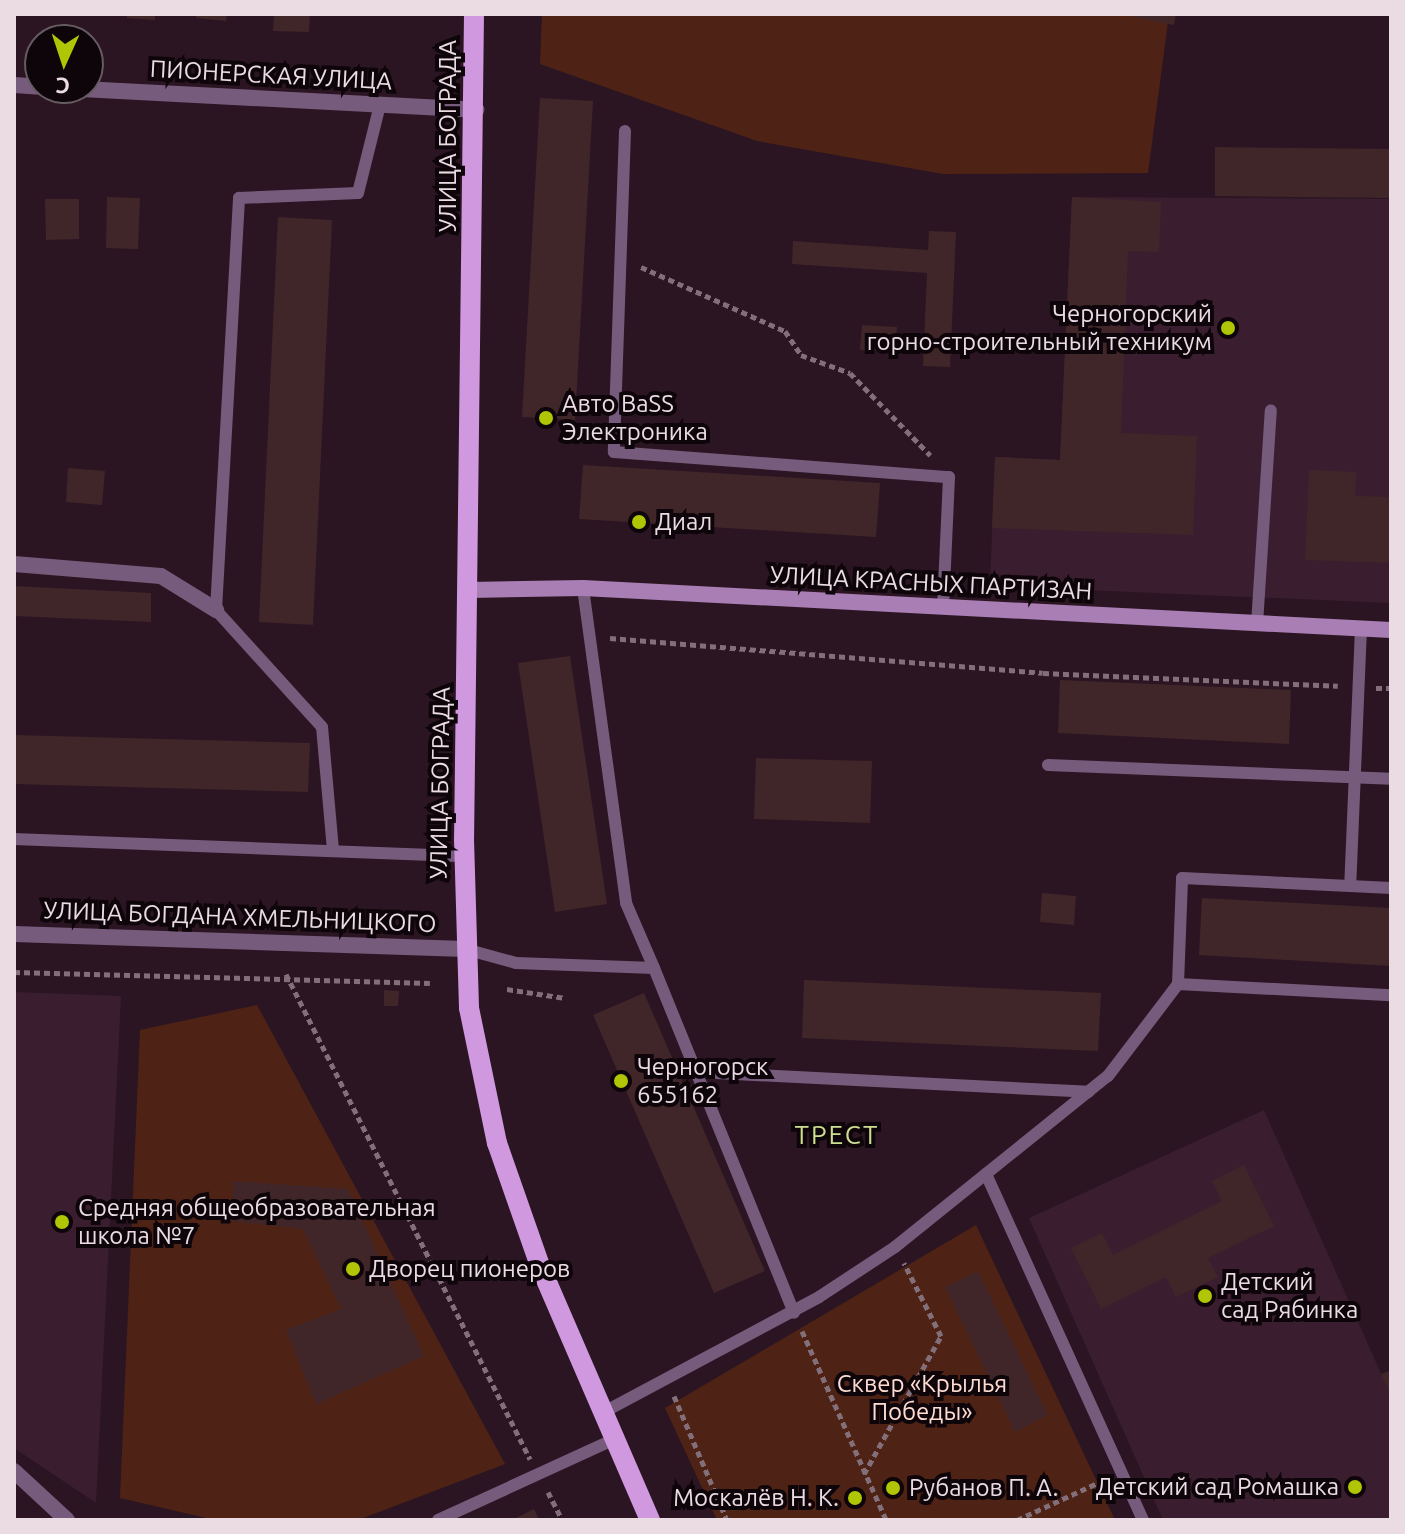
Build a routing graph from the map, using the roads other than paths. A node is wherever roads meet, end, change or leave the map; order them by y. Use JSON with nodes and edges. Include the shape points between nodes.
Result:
{"nodes":[{"id":1,"x":474,"y":14,"type":"edge"},
{"id":2,"x":104,"y":90,"type":"edge"},
{"id":3,"x":380,"y":105,"type":"junction"},
{"id":4,"x":476,"y":110,"type":"junction"},
{"id":5,"x":625,"y":131,"type":"dead end"},
{"id":6,"x":1271,"y":410,"type":"dead end"},
{"id":7,"x":14,"y":564,"type":"edge"},
{"id":8,"x":583,"y":588,"type":"junction"},
{"id":9,"x":469,"y":590,"type":"junction"},
{"id":10,"x":943,"y":608,"type":"junction"},
{"id":11,"x":216,"y":610,"type":"junction"},
{"id":12,"x":1257,"y":624,"type":"junction"},
{"id":13,"x":1361,"y":628,"type":"junction"},
{"id":14,"x":1391,"y":630,"type":"edge"},
{"id":15,"x":1048,"y":765,"type":"dead end"},
{"id":16,"x":1355,"y":777,"type":"junction"},
{"id":17,"x":1391,"y":779,"type":"edge"},
{"id":18,"x":14,"y":839,"type":"edge"},
{"id":19,"x":333,"y":850,"type":"junction"},
{"id":20,"x":465,"y":856,"type":"junction"},
{"id":21,"x":1350,"y":886,"type":"junction"},
{"id":22,"x":1391,"y":888,"type":"edge"},
{"id":23,"x":14,"y":934,"type":"edge"},
{"id":24,"x":465,"y":949,"type":"junction"},
{"id":25,"x":654,"y":968,"type":"junction"},
{"id":26,"x":1178,"y":984,"type":"junction"},
{"id":27,"x":1391,"y":995,"type":"edge"},
{"id":28,"x":697,"y":1072,"type":"junction"},
{"id":29,"x":1088,"y":1092,"type":"junction"},
{"id":30,"x":986,"y":1174,"type":"junction"},
{"id":31,"x":794,"y":1313,"type":"junction"},
{"id":32,"x":602,"y":1413,"type":"junction"},
{"id":33,"x":613,"y":1440,"type":"junction"},
{"id":34,"x":14,"y":1471,"type":"edge"},
{"id":35,"x":67,"y":1520,"type":"edge"},
{"id":36,"x":438,"y":1520,"type":"edge"},
{"id":37,"x":650,"y":1520,"type":"edge"},
{"id":38,"x":1143,"y":1520,"type":"edge"}],
"edges":[{"from":1,"to":4,"type":"main road","name":"УЛИЦА БОГРАДА"},
{"from":2,"to":3,"type":"street","name":"ПИОНЕРСКАЯ УЛИЦА"},
{"from":3,"to":4,"type":"street","name":"ПИОНЕРСКАЯ УЛИЦА"},
{"from":3,"to":11,"type":"lane","via":[[358,193],[239,198]]},
{"from":4,"to":9,"type":"main road","name":"УЛИЦА БОГРАДА"},
{"from":5,"to":10,"type":"lane","via":[[614,452],[949,477]]},
{"from":6,"to":12,"type":"lane"},
{"from":7,"to":11,"type":"street","via":[[161,576]]},
{"from":8,"to":9,"type":"main road","name":"УЛИЦА КРАСНЫХ ПАРТИЗАН"},
{"from":8,"to":10,"type":"main road","name":"УЛИЦА КРАСНЫХ ПАРТИЗАН"},
{"from":8,"to":25,"type":"lane","via":[[626,903]]},
{"from":9,"to":20,"type":"main road","name":"УЛИЦА БОГРАДА"},
{"from":10,"to":12,"type":"main road","name":"УЛИЦА КРАСНЫХ ПАРТИЗАН"},
{"from":11,"to":19,"type":"lane","via":[[322,727]]},
{"from":12,"to":13,"type":"main road","name":"УЛИЦА КРАСНЫХ ПАРТИЗАН"},
{"from":13,"to":14,"type":"main road","name":"УЛИЦА КРАСНЫХ ПАРТИЗАН"},
{"from":13,"to":16,"type":"lane"},
{"from":15,"to":16,"type":"lane"},
{"from":16,"to":17,"type":"lane"},
{"from":16,"to":21,"type":"lane"},
{"from":18,"to":19,"type":"lane"},
{"from":19,"to":20,"type":"lane"},
{"from":20,"to":24,"type":"main road","name":"УЛИЦА БОГРАДА"},
{"from":21,"to":22,"type":"lane"},
{"from":21,"to":26,"type":"lane","via":[[1182,878]]},
{"from":23,"to":24,"type":"street","name":"УЛИЦА БОГДАНА ХМЕЛЬНИЦКОГО"},
{"from":24,"to":25,"type":"lane","via":[[516,963]]},
{"from":24,"to":32,"type":"main road","name":"УЛИЦА БОГРАДА","via":[[469,1008],[497,1143]]},
{"from":25,"to":28,"type":"lane"},
{"from":26,"to":27,"type":"lane"},
{"from":26,"to":29,"type":"lane"},
{"from":28,"to":29,"type":"lane"},
{"from":28,"to":31,"type":"lane"},
{"from":29,"to":30,"type":"lane"},
{"from":30,"to":31,"type":"lane","via":[[895,1247]]},
{"from":30,"to":38,"type":"lane"},
{"from":31,"to":32,"type":"lane"},
{"from":32,"to":33,"type":"main road","name":"УЛИЦА БОГРАДА"},
{"from":33,"to":36,"type":"lane"},
{"from":33,"to":37,"type":"main road","name":"УЛИЦА БОГРАДА"},
{"from":34,"to":35,"type":"street"}]}
